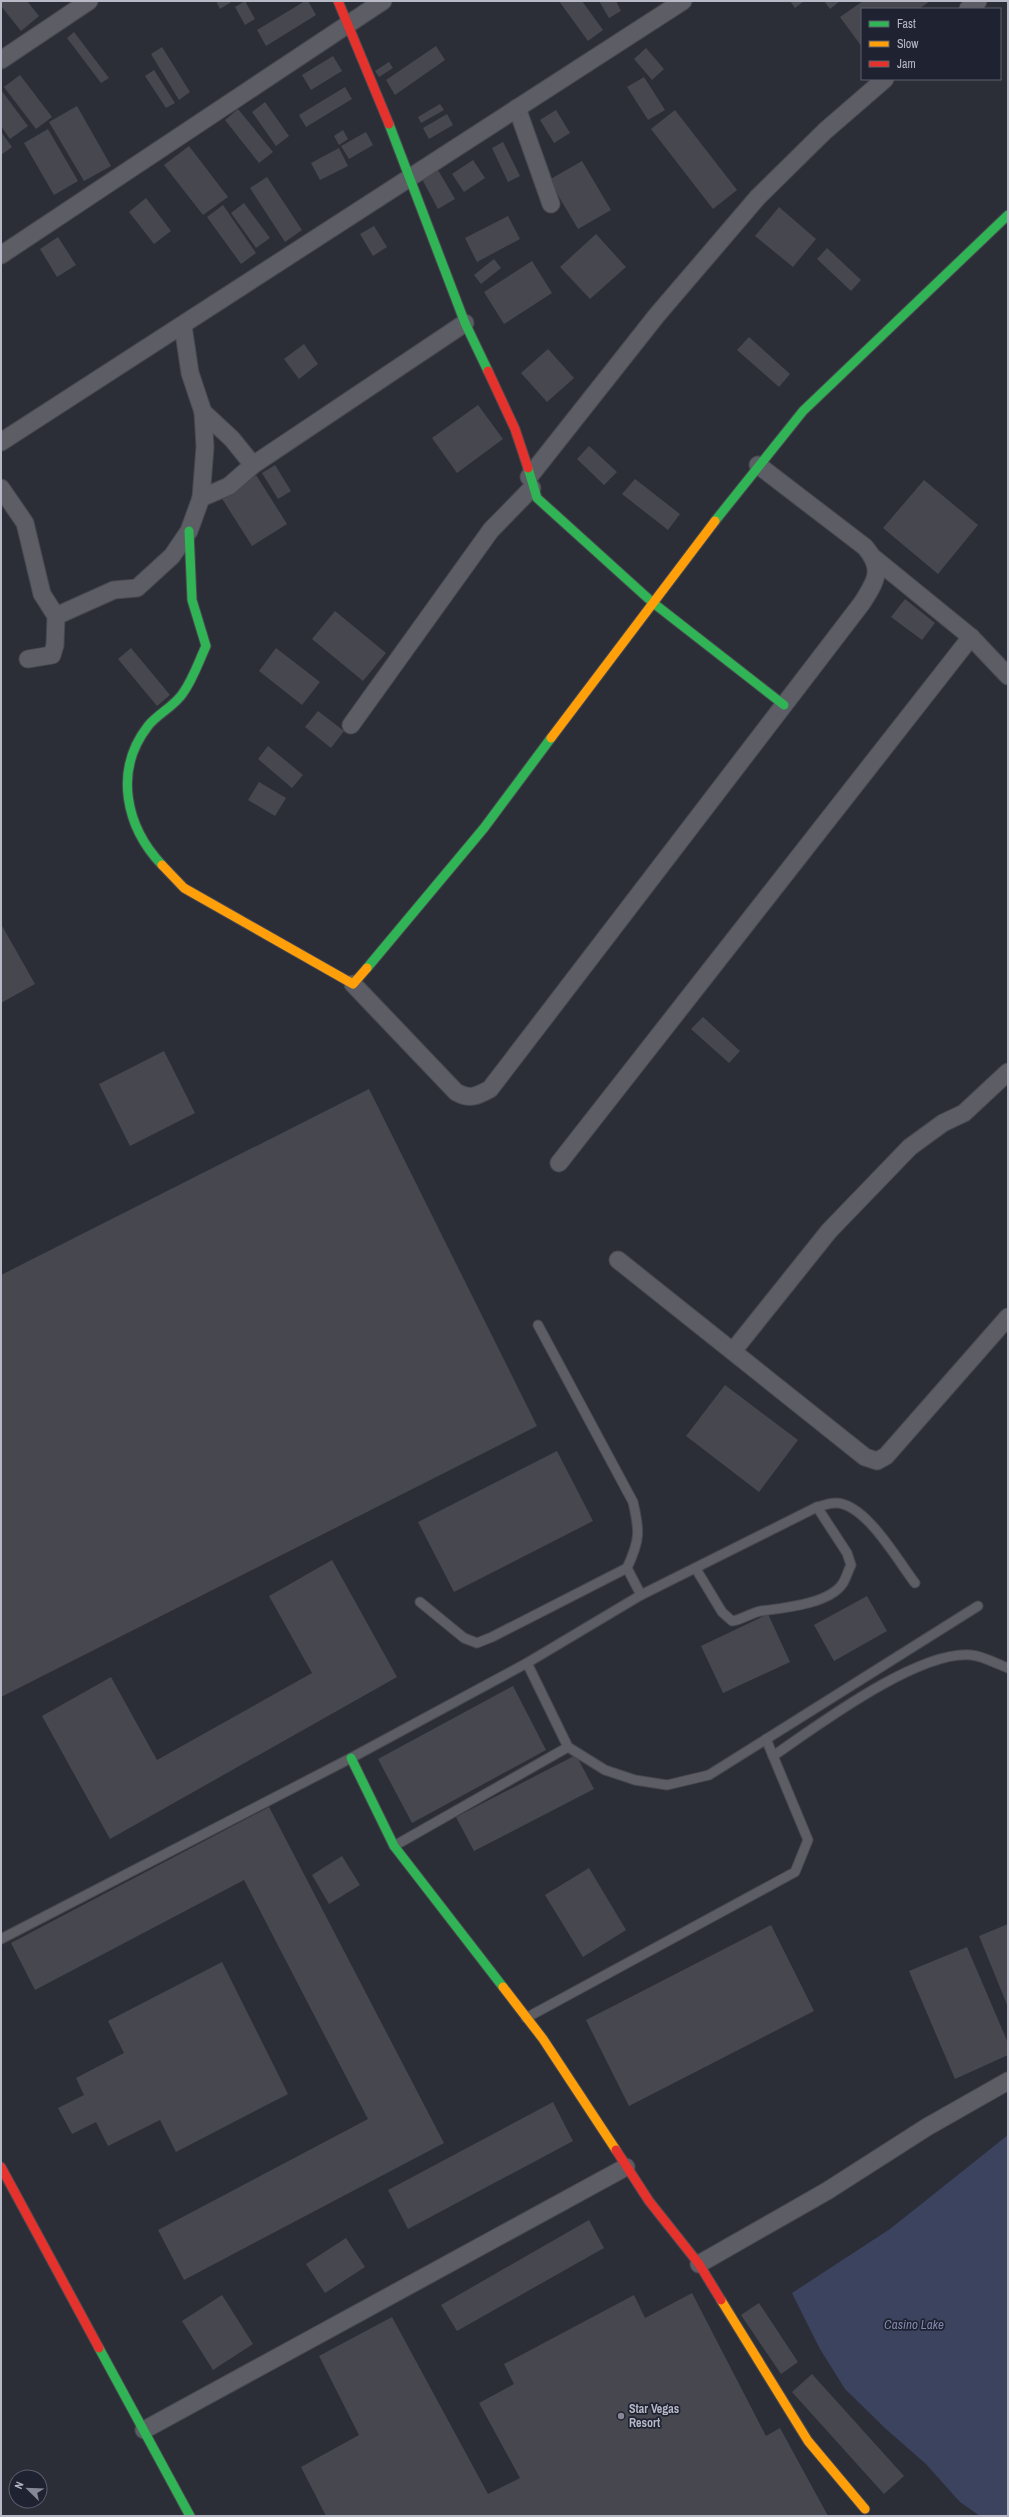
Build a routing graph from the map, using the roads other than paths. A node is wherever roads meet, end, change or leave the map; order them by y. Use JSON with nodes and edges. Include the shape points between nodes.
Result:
{"nodes":[{"id":1,"x":89,"y":1,"type":"edge"},
{"id":2,"x":338,"y":1,"type":"edge"},
{"id":3,"x":383,"y":1,"type":"edge"},
{"id":4,"x":683,"y":1,"type":"edge"},
{"id":5,"x":978,"y":1,"type":"edge"},
{"id":6,"x":969,"y":8,"type":"edge"},
{"id":7,"x":346,"y":24,"type":"junction"},
{"id":8,"x":1,"y":60,"type":"edge"},
{"id":9,"x":884,"y":80,"type":"edge"},
{"id":10,"x":517,"y":108,"type":"junction"},
{"id":11,"x":411,"y":177,"type":"junction"},
{"id":12,"x":551,"y":204,"type":"dead end"},
{"id":13,"x":1008,"y":215,"type":"edge"},
{"id":14,"x":1,"y":254,"type":"edge"},
{"id":15,"x":465,"y":323,"type":"junction"},
{"id":16,"x":183,"y":326,"type":"junction"},
{"id":17,"x":203,"y":412,"type":"junction"},
{"id":18,"x":1,"y":442,"type":"edge"},
{"id":19,"x":253,"y":465,"type":"junction"},
{"id":20,"x":758,"y":465,"type":"junction"},
{"id":21,"x":530,"y":483,"type":"junction"},
{"id":22,"x":1,"y":488,"type":"edge"},
{"id":23,"x":201,"y":498,"type":"junction"},
{"id":24,"x":189,"y":531,"type":"junction"},
{"id":25,"x":874,"y":558,"type":"junction"},
{"id":26,"x":652,"y":602,"type":"junction"},
{"id":27,"x":56,"y":616,"type":"junction"},
{"id":28,"x":971,"y":637,"type":"junction"},
{"id":29,"x":28,"y":659,"type":"dead end"},
{"id":30,"x":1008,"y":676,"type":"edge"},
{"id":31,"x":784,"y":705,"type":"junction"},
{"id":32,"x":351,"y":724,"type":"dead end"},
{"id":33,"x":353,"y":984,"type":"junction"},
{"id":34,"x":1008,"y":1072,"type":"edge"},
{"id":35,"x":559,"y":1163,"type":"dead end"},
{"id":36,"x":618,"y":1260,"type":"dead end"},
{"id":37,"x":1008,"y":1317,"type":"edge"},
{"id":38,"x":538,"y":1325,"type":"dead end"},
{"id":39,"x":733,"y":1352,"type":"junction"},
{"id":40,"x":816,"y":1507,"type":"junction"},
{"id":41,"x":627,"y":1568,"type":"junction"},
{"id":42,"x":696,"y":1569,"type":"junction"},
{"id":43,"x":915,"y":1583,"type":"dead end"},
{"id":44,"x":641,"y":1595,"type":"junction"},
{"id":45,"x":420,"y":1602,"type":"dead end"},
{"id":46,"x":978,"y":1606,"type":"dead end"},
{"id":47,"x":527,"y":1663,"type":"junction"},
{"id":48,"x":1008,"y":1668,"type":"edge"},
{"id":49,"x":766,"y":1739,"type":"junction"},
{"id":50,"x":568,"y":1747,"type":"junction"},
{"id":51,"x":773,"y":1756,"type":"junction"},
{"id":52,"x":352,"y":1758,"type":"junction"},
{"id":53,"x":394,"y":1846,"type":"junction"},
{"id":54,"x":1,"y":1939,"type":"edge"},
{"id":55,"x":526,"y":2018,"type":"junction"},
{"id":56,"x":1008,"y":2081,"type":"edge"},
{"id":57,"x":1,"y":2167,"type":"edge"},
{"id":58,"x":626,"y":2167,"type":"junction"},
{"id":59,"x":699,"y":2264,"type":"junction"},
{"id":60,"x":144,"y":2430,"type":"junction"},
{"id":61,"x":865,"y":2509,"type":"dead end"},
{"id":62,"x":190,"y":2516,"type":"edge"}],
"edges":[{"from":1,"to":8,"type":"street"},
{"from":2,"to":7,"type":"street"},
{"from":3,"to":7,"type":"street"},
{"from":4,"to":10,"type":"street"},
{"from":5,"to":6,"type":"street"},
{"from":7,"to":11,"type":"street"},
{"from":7,"to":14,"type":"street"},
{"from":9,"to":21,"type":"street","via":[[825,131],[758,197],[657,315]]},
{"from":10,"to":11,"type":"street"},
{"from":10,"to":12,"type":"street"},
{"from":11,"to":15,"type":"street"},
{"from":11,"to":16,"type":"street"},
{"from":13,"to":20,"type":"street","via":[[839,374],[803,410]]},
{"from":15,"to":19,"type":"street"},
{"from":15,"to":21,"type":"street","via":[[515,429]]},
{"from":16,"to":17,"type":"street","via":[[190,373]]},
{"from":16,"to":18,"type":"street"},
{"from":17,"to":19,"type":"street","via":[[232,439]]},
{"from":17,"to":23,"type":"street","via":[[205,447]]},
{"from":19,"to":23,"type":"street","via":[[229,486]]},
{"from":20,"to":25,"type":"street","via":[[865,547]]},
{"from":20,"to":26,"type":"street"},
{"from":21,"to":26,"type":"street","via":[[537,498],[551,513]]},
{"from":21,"to":32,"type":"street","via":[[491,530]]},
{"from":22,"to":27,"type":"street","via":[[25,523],[42,594]]},
{"from":23,"to":24,"type":"street"},
{"from":24,"to":27,"type":"street","via":[[172,556],[137,588],[114,590]]},
{"from":24,"to":33,"type":"street","via":[[192,558],[191,592],[196,620],[206,646],[183,694],[148,726],[135,748],[128,770],[127,793],[135,827],[148,850],[184,888]]},
{"from":25,"to":28,"type":"street"},
{"from":25,"to":31,"type":"street","via":[[877,572],[869,592]]},
{"from":26,"to":31,"type":"street"},
{"from":26,"to":33,"type":"street","via":[[484,828]]},
{"from":27,"to":29,"type":"street","via":[[52,655]]},
{"from":28,"to":30,"type":"street"},
{"from":28,"to":35,"type":"street"},
{"from":31,"to":33,"type":"street","via":[[490,1088],[476,1097],[456,1092]]},
{"from":34,"to":39,"type":"street","via":[[964,1113],[943,1123],[910,1147],[829,1231]]},
{"from":36,"to":39,"type":"street"},
{"from":37,"to":39,"type":"street","via":[[886,1456],[877,1461],[865,1457]]},
{"from":38,"to":41,"type":"lane","via":[[633,1502],[639,1528],[636,1549]]},
{"from":40,"to":42,"type":"lane"},
{"from":40,"to":42,"type":"lane","via":[[847,1553],[850,1566],[843,1584],[823,1598],[792,1608],[758,1612],[732,1621],[722,1612]]},
{"from":40,"to":43,"type":"lane","via":[[836,1503],[861,1513],[874,1526]]},
{"from":41,"to":44,"type":"lane"},
{"from":41,"to":45,"type":"lane","via":[[477,1643],[464,1638]]},
{"from":42,"to":44,"type":"lane"},
{"from":44,"to":47,"type":"lane"},
{"from":46,"to":49,"type":"lane"},
{"from":47,"to":50,"type":"lane"},
{"from":47,"to":52,"type":"lane"},
{"from":48,"to":51,"type":"lane","via":[[971,1655],[938,1658],[872,1690]]},
{"from":49,"to":50,"type":"lane","via":[[709,1774],[667,1785],[635,1780],[605,1770]]},
{"from":49,"to":51,"type":"lane"},
{"from":50,"to":53,"type":"lane"},
{"from":51,"to":55,"type":"lane","via":[[808,1840],[795,1872]]},
{"from":52,"to":53,"type":"street"},
{"from":52,"to":54,"type":"lane"},
{"from":53,"to":55,"type":"street"},
{"from":55,"to":58,"type":"street","via":[[543,2039]]},
{"from":56,"to":59,"type":"street","via":[[927,2127],[827,2191]]},
{"from":57,"to":60,"type":"street"},
{"from":58,"to":59,"type":"street","via":[[649,2201]]},
{"from":58,"to":60,"type":"street"},
{"from":59,"to":61,"type":"street","via":[[808,2441]]},
{"from":60,"to":62,"type":"street"}]}
